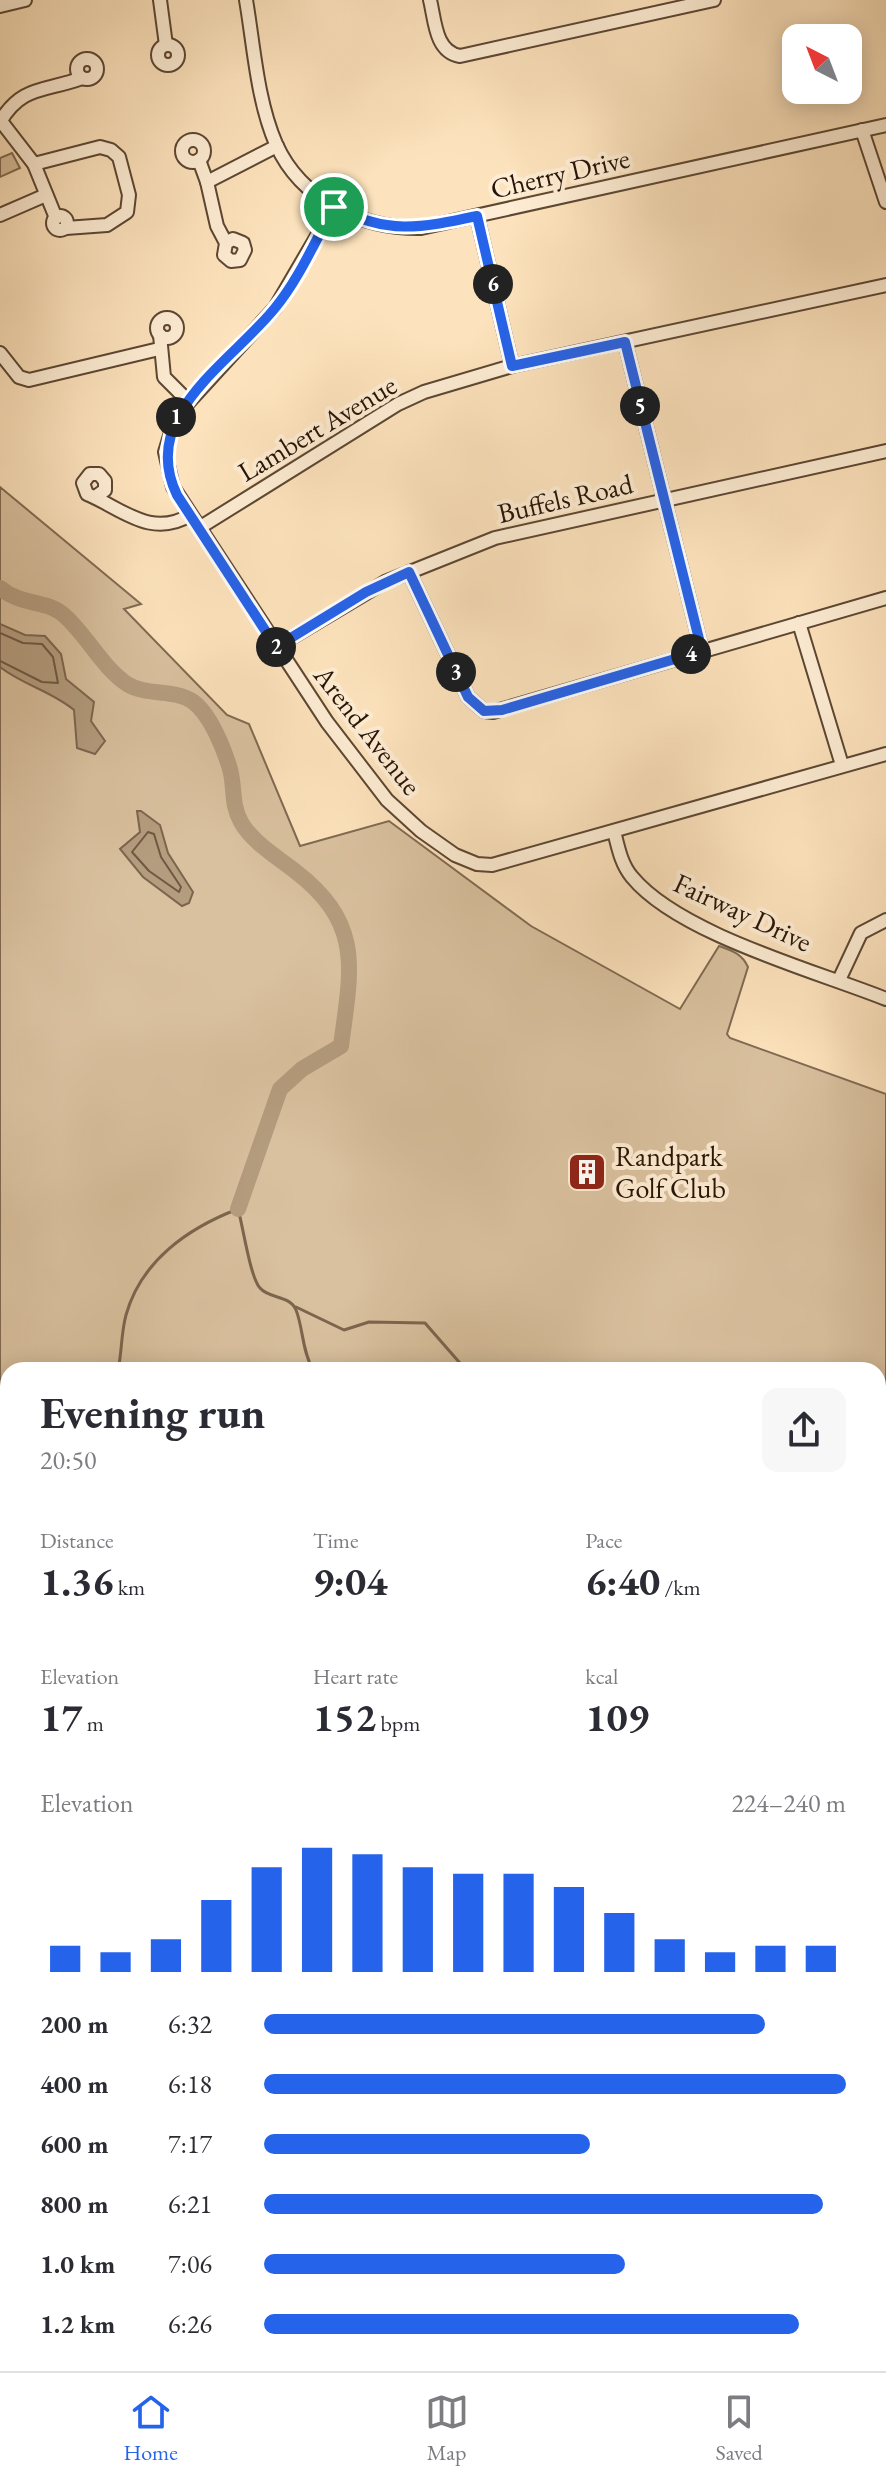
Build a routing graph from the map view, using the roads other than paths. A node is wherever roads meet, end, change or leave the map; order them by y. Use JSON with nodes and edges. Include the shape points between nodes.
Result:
{"nodes":[{"id":1,"x":25,"y":0,"type":"edge"},
{"id":2,"x":160,"y":0,"type":"edge"},
{"id":3,"x":246,"y":0,"type":"edge"},
{"id":4,"x":430,"y":0,"type":"edge"},
{"id":5,"x":714,"y":0,"type":"edge"},
{"id":6,"x":0,"y":6,"type":"edge"},
{"id":7,"x":166,"y":45,"type":"dead end"},
{"id":8,"x":82,"y":78,"type":"dead end"},
{"id":9,"x":0,"y":121,"type":"edge"},
{"id":10,"x":886,"y":125,"type":"edge"},
{"id":11,"x":862,"y":130,"type":"junction"},
{"id":12,"x":277,"y":146,"type":"junction"},
{"id":13,"x":199,"y":160,"type":"dead end"},
{"id":14,"x":34,"y":164,"type":"junction"},
{"id":15,"x":207,"y":182,"type":"junction"},
{"id":16,"x":46,"y":195,"type":"junction"},
{"id":17,"x":886,"y":202,"type":"edge"},
{"id":18,"x":334,"y":207,"type":"junction"},
{"id":19,"x":0,"y":215,"type":"edge"},
{"id":20,"x":477,"y":216,"type":"junction"},
{"id":21,"x":226,"y":243,"type":"dead end"},
{"id":22,"x":886,"y":285,"type":"edge"},
{"id":23,"x":160,"y":335,"type":"dead end"},
{"id":24,"x":625,"y":342,"type":"junction"},
{"id":25,"x":159,"y":349,"type":"junction"},
{"id":26,"x":0,"y":353,"type":"edge"},
{"id":27,"x":512,"y":366,"type":"junction"},
{"id":28,"x":188,"y":401,"type":"junction"},
{"id":29,"x":886,"y":451,"type":"edge"},
{"id":30,"x":98,"y":495,"type":"dead end"},
{"id":31,"x":663,"y":499,"type":"junction"},
{"id":32,"x":190,"y":515,"type":"junction"},
{"id":33,"x":199,"y":528,"type":"junction"},
{"id":34,"x":409,"y":572,"type":"junction"},
{"id":35,"x":886,"y":598,"type":"edge"},
{"id":36,"x":799,"y":623,"type":"junction"},
{"id":37,"x":276,"y":647,"type":"junction"},
{"id":38,"x":702,"y":651,"type":"junction"},
{"id":39,"x":886,"y":754,"type":"edge"},
{"id":40,"x":842,"y":765,"type":"junction"},
{"id":41,"x":614,"y":831,"type":"junction"},
{"id":42,"x":886,"y":920,"type":"edge"},
{"id":43,"x":839,"y":980,"type":"junction"},
{"id":44,"x":886,"y":999,"type":"edge"}],
"edges":[{"from":1,"to":6,"type":"street"},
{"from":2,"to":7,"type":"street"},
{"from":3,"to":12,"type":"street","name":"Cherry Drive"},
{"from":4,"to":5,"type":"street","via":[[440,41],[460,56]]},
{"from":8,"to":9,"type":"street","via":[[26,93]]},
{"from":9,"to":14,"type":"street"},
{"from":10,"to":11,"type":"street","name":"Cherry Drive"},
{"from":11,"to":17,"type":"street"},
{"from":11,"to":20,"type":"street","name":"Cherry Drive"},
{"from":12,"to":15,"type":"street"},
{"from":12,"to":18,"type":"street","name":"Cherry Drive","via":[[308,187]]},
{"from":13,"to":15,"type":"street"},
{"from":14,"to":16,"type":"street"},
{"from":14,"to":16,"type":"street","via":[[100,147],[119,157],[129,195],[127,212],[107,225],[55,228]]},
{"from":15,"to":21,"type":"street"},
{"from":16,"to":19,"type":"street"},
{"from":18,"to":20,"type":"street","name":"Cherry Drive","via":[[378,226],[400,228]]},
{"from":18,"to":28,"type":"street","name":"Arend Avenue","via":[[280,301]]},
{"from":20,"to":27,"type":"street"},
{"from":22,"to":24,"type":"street","name":"Lambert Avenue"},
{"from":23,"to":25,"type":"street"},
{"from":24,"to":27,"type":"street","name":"Lambert Avenue"},
{"from":24,"to":31,"type":"street"},
{"from":25,"to":26,"type":"street","via":[[29,380],[19,377]]},
{"from":25,"to":28,"type":"street","via":[[164,377]]},
{"from":27,"to":33,"type":"street","name":"Lambert Avenue","via":[[410,397]]},
{"from":28,"to":32,"type":"street","name":"Arend Avenue","via":[[176,416],[165,452],[170,481]]},
{"from":29,"to":31,"type":"street","name":"Buffels Road"},
{"from":30,"to":32,"type":"street","via":[[142,522],[168,524]]},
{"from":31,"to":34,"type":"street","name":"Buffels Road","via":[[495,538]]},
{"from":31,"to":38,"type":"street"},
{"from":32,"to":33,"type":"street","name":"Arend Avenue"},
{"from":33,"to":37,"type":"street","name":"Arend Avenue"},
{"from":34,"to":37,"type":"street","name":"Buffels Road"},
{"from":34,"to":38,"type":"street","via":[[468,697],[484,711]]},
{"from":35,"to":36,"type":"street"},
{"from":36,"to":38,"type":"street"},
{"from":36,"to":40,"type":"street"},
{"from":37,"to":41,"type":"street","name":"Arend Avenue","via":[[387,800],[455,855],[492,865]]},
{"from":39,"to":40,"type":"street","name":"Arend Avenue"},
{"from":40,"to":41,"type":"street","name":"Arend Avenue"},
{"from":41,"to":43,"type":"street","name":"Fairway Drive","via":[[625,868],[670,908],[768,956]]},
{"from":42,"to":43,"type":"street","via":[[861,933]]},
{"from":43,"to":44,"type":"street","name":"Fairway Drive"}]}
